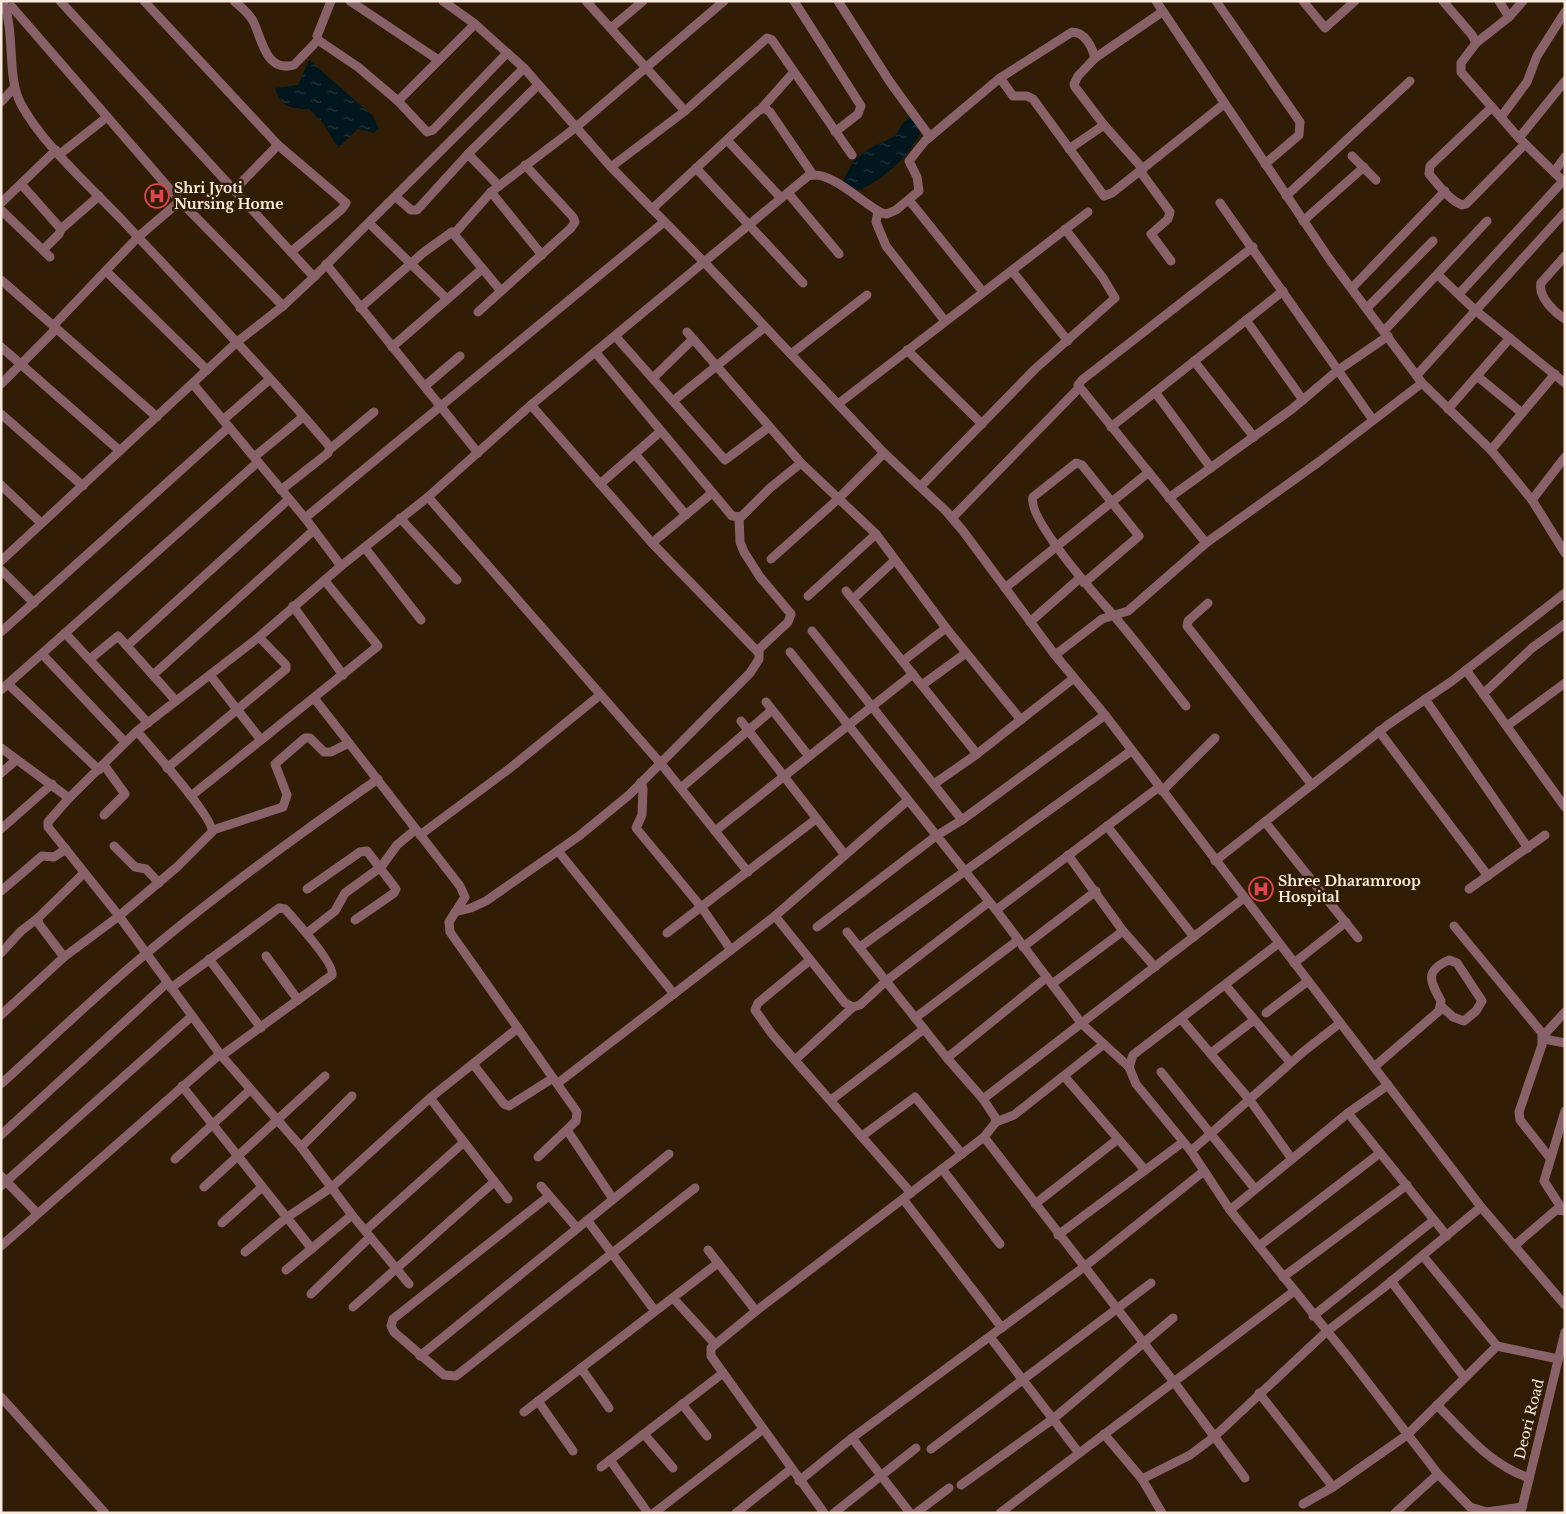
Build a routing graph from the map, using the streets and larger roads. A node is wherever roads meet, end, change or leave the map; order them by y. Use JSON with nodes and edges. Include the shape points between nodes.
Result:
{"nodes":[{"id":1,"x":3,"y":1,"type":"edge"},
{"id":2,"x":60,"y":1,"type":"edge"},
{"id":3,"x":144,"y":1,"type":"edge"},
{"id":4,"x":234,"y":1,"type":"edge"},
{"id":5,"x":331,"y":1,"type":"edge"},
{"id":6,"x":350,"y":1,"type":"edge"},
{"id":7,"x":586,"y":1,"type":"edge"},
{"id":8,"x":643,"y":1,"type":"edge"},
{"id":9,"x":724,"y":1,"type":"edge"},
{"id":10,"x":794,"y":1,"type":"edge"},
{"id":11,"x":838,"y":1,"type":"edge"},
{"id":12,"x":1156,"y":1,"type":"edge"},
{"id":13,"x":1216,"y":1,"type":"edge"},
{"id":14,"x":1303,"y":1,"type":"edge"},
{"id":15,"x":1355,"y":1,"type":"edge"},
{"id":16,"x":1444,"y":1,"type":"edge"},
{"id":17,"x":1499,"y":1,"type":"edge"},
{"id":18,"x":1523,"y":1,"type":"edge"},
{"id":19,"x":446,"y":2,"type":"edge"},
{"id":20,"x":12,"y":7,"type":"edge"},
{"id":21,"x":1162,"y":12,"type":"junction"},
{"id":22,"x":1565,"y":12,"type":"edge"},
{"id":23,"x":1509,"y":17,"type":"junction"},
{"id":24,"x":475,"y":24,"type":"junction"},
{"id":25,"x":611,"y":28,"type":"junction"},
{"id":26,"x":318,"y":40,"type":"junction"},
{"id":27,"x":1476,"y":43,"type":"junction"},
{"id":28,"x":507,"y":53,"type":"junction"},
{"id":29,"x":1095,"y":58,"type":"junction"},
{"id":30,"x":437,"y":59,"type":"junction"},
{"id":31,"x":646,"y":67,"type":"junction"},
{"id":32,"x":524,"y":68,"type":"junction"},
{"id":33,"x":793,"y":73,"type":"junction"},
{"id":34,"x":1000,"y":78,"type":"junction"},
{"id":35,"x":1410,"y":81,"type":"dead end"},
{"id":36,"x":1565,"y":81,"type":"edge"},
{"id":37,"x":538,"y":85,"type":"junction"},
{"id":38,"x":14,"y":88,"type":"junction"},
{"id":39,"x":398,"y":101,"type":"junction"},
{"id":40,"x":1,"y":102,"type":"edge"},
{"id":41,"x":1224,"y":104,"type":"junction"},
{"id":42,"x":1492,"y":107,"type":"junction"},
{"id":43,"x":761,"y":109,"type":"junction"},
{"id":44,"x":685,"y":111,"type":"junction"},
{"id":45,"x":107,"y":117,"type":"junction"},
{"id":46,"x":1500,"y":117,"type":"junction"},
{"id":47,"x":1104,"y":125,"type":"junction"},
{"id":48,"x":575,"y":128,"type":"junction"},
{"id":49,"x":835,"y":132,"type":"junction"},
{"id":50,"x":930,"y":137,"type":"junction"},
{"id":51,"x":727,"y":140,"type":"junction"},
{"id":52,"x":1522,"y":141,"type":"junction"},
{"id":53,"x":278,"y":145,"type":"junction"},
{"id":54,"x":1069,"y":149,"type":"junction"},
{"id":55,"x":58,"y":152,"type":"junction"},
{"id":56,"x":468,"y":154,"type":"junction"},
{"id":57,"x":852,"y":156,"type":"dead end"},
{"id":58,"x":1352,"y":156,"type":"dead end"},
{"id":59,"x":1565,"y":157,"type":"edge"},
{"id":60,"x":1265,"y":164,"type":"junction"},
{"id":61,"x":525,"y":166,"type":"junction"},
{"id":62,"x":611,"y":167,"type":"junction"},
{"id":63,"x":1364,"y":167,"type":"junction"},
{"id":64,"x":696,"y":168,"type":"junction"},
{"id":65,"x":1141,"y":170,"type":"junction"},
{"id":66,"x":1554,"y":172,"type":"junction"},
{"id":67,"x":813,"y":175,"type":"junction"},
{"id":68,"x":1376,"y":180,"type":"dead end"},
{"id":69,"x":1564,"y":182,"type":"edge"},
{"id":70,"x":21,"y":184,"type":"junction"},
{"id":71,"x":499,"y":186,"type":"junction"},
{"id":72,"x":234,"y":190,"type":"junction"},
{"id":73,"x":1445,"y":191,"type":"junction"},
{"id":74,"x":491,"y":192,"type":"junction"},
{"id":75,"x":99,"y":196,"type":"junction"},
{"id":76,"x":784,"y":196,"type":"junction"},
{"id":77,"x":1286,"y":196,"type":"junction"},
{"id":78,"x":396,"y":197,"type":"junction"},
{"id":79,"x":909,"y":200,"type":"junction"},
{"id":80,"x":180,"y":201,"type":"junction"},
{"id":81,"x":1220,"y":202,"type":"dead end"},
{"id":82,"x":1,"y":203,"type":"edge"},
{"id":83,"x":652,"y":209,"type":"junction"},
{"id":84,"x":1,"y":210,"type":"edge"},
{"id":85,"x":878,"y":211,"type":"junction"},
{"id":86,"x":1088,"y":212,"type":"dead end"},
{"id":87,"x":1565,"y":212,"type":"edge"},
{"id":88,"x":1303,"y":221,"type":"junction"},
{"id":89,"x":1487,"y":221,"type":"dead end"},
{"id":90,"x":664,"y":222,"type":"junction"},
{"id":91,"x":369,"y":223,"type":"junction"},
{"id":92,"x":747,"y":225,"type":"junction"},
{"id":93,"x":1065,"y":229,"type":"junction"},
{"id":94,"x":61,"y":230,"type":"junction"},
{"id":95,"x":454,"y":234,"type":"junction"},
{"id":96,"x":138,"y":237,"type":"junction"},
{"id":97,"x":1433,"y":241,"type":"dead end"},
{"id":98,"x":1253,"y":248,"type":"junction"},
{"id":99,"x":43,"y":250,"type":"junction"},
{"id":100,"x":291,"y":252,"type":"junction"},
{"id":101,"x":839,"y":254,"type":"dead end"},
{"id":102,"x":542,"y":255,"type":"junction"},
{"id":103,"x":1565,"y":256,"type":"edge"},
{"id":104,"x":50,"y":257,"type":"dead end"},
{"id":105,"x":1171,"y":260,"type":"dead end"},
{"id":106,"x":704,"y":262,"type":"junction"},
{"id":107,"x":326,"y":264,"type":"junction"},
{"id":108,"x":411,"y":264,"type":"junction"},
{"id":109,"x":482,"y":269,"type":"junction"},
{"id":110,"x":106,"y":271,"type":"junction"},
{"id":111,"x":1012,"y":271,"type":"junction"},
{"id":112,"x":1438,"y":274,"type":"junction"},
{"id":113,"x":314,"y":276,"type":"junction"},
{"id":114,"x":1,"y":280,"type":"edge"},
{"id":115,"x":803,"y":283,"type":"dead end"},
{"id":116,"x":1352,"y":288,"type":"junction"},
{"id":117,"x":501,"y":291,"type":"junction"},
{"id":118,"x":1283,"y":291,"type":"junction"},
{"id":119,"x":983,"y":292,"type":"junction"},
{"id":120,"x":1459,"y":294,"type":"junction"},
{"id":121,"x":867,"y":295,"type":"dead end"},
{"id":122,"x":447,"y":299,"type":"junction"},
{"id":123,"x":283,"y":306,"type":"junction"},
{"id":124,"x":360,"y":308,"type":"junction"},
{"id":125,"x":1367,"y":308,"type":"junction"},
{"id":126,"x":1474,"y":310,"type":"junction"},
{"id":127,"x":478,"y":312,"type":"dead end"},
{"id":128,"x":1565,"y":319,"type":"edge"},
{"id":129,"x":1246,"y":320,"type":"junction"},
{"id":130,"x":945,"y":321,"type":"junction"},
{"id":131,"x":55,"y":327,"type":"junction"},
{"id":132,"x":765,"y":327,"type":"junction"},
{"id":133,"x":687,"y":332,"type":"dead end"},
{"id":134,"x":1386,"y":333,"type":"junction"},
{"id":135,"x":616,"y":336,"type":"junction"},
{"id":136,"x":1510,"y":338,"type":"junction"},
{"id":137,"x":693,"y":339,"type":"junction"},
{"id":138,"x":1068,"y":341,"type":"junction"},
{"id":139,"x":237,"y":342,"type":"junction"},
{"id":140,"x":1,"y":347,"type":"edge"},
{"id":141,"x":392,"y":347,"type":"junction"},
{"id":142,"x":907,"y":350,"type":"junction"},
{"id":143,"x":596,"y":353,"type":"junction"},
{"id":144,"x":791,"y":354,"type":"junction"},
{"id":145,"x":460,"y":356,"type":"dead end"},
{"id":146,"x":1194,"y":361,"type":"junction"},
{"id":147,"x":20,"y":365,"type":"junction"},
{"id":148,"x":716,"y":366,"type":"junction"},
{"id":149,"x":207,"y":370,"type":"junction"},
{"id":150,"x":1337,"y":371,"type":"junction"},
{"id":151,"x":1555,"y":374,"type":"junction"},
{"id":152,"x":1477,"y":376,"type":"junction"},
{"id":153,"x":653,"y":378,"type":"junction"},
{"id":154,"x":270,"y":379,"type":"junction"},
{"id":155,"x":1420,"y":379,"type":"junction"},
{"id":156,"x":1565,"y":382,"type":"edge"},
{"id":157,"x":1,"y":384,"type":"edge"},
{"id":158,"x":193,"y":384,"type":"junction"},
{"id":159,"x":425,"y":386,"type":"junction"},
{"id":160,"x":1079,"y":388,"type":"junction"},
{"id":161,"x":1155,"y":392,"type":"junction"},
{"id":162,"x":1303,"y":400,"type":"junction"},
{"id":163,"x":673,"y":401,"type":"junction"},
{"id":164,"x":838,"y":404,"type":"junction"},
{"id":165,"x":440,"y":405,"type":"junction"},
{"id":166,"x":531,"y":405,"type":"junction"},
{"id":167,"x":1448,"y":408,"type":"junction"},
{"id":168,"x":374,"y":412,"type":"dead end"},
{"id":169,"x":1522,"y":413,"type":"junction"},
{"id":170,"x":1,"y":414,"type":"edge"},
{"id":171,"x":157,"y":417,"type":"junction"},
{"id":172,"x":303,"y":417,"type":"junction"},
{"id":173,"x":1373,"y":420,"type":"junction"},
{"id":174,"x":226,"y":423,"type":"junction"},
{"id":175,"x":982,"y":424,"type":"junction"},
{"id":176,"x":769,"y":427,"type":"junction"},
{"id":177,"x":1111,"y":427,"type":"junction"},
{"id":178,"x":661,"y":431,"type":"junction"},
{"id":179,"x":1254,"y":437,"type":"junction"},
{"id":180,"x":330,"y":450,"type":"junction"},
{"id":181,"x":1491,"y":450,"type":"junction"},
{"id":182,"x":120,"y":451,"type":"junction"},
{"id":183,"x":884,"y":452,"type":"junction"},
{"id":184,"x":478,"y":453,"type":"junction"},
{"id":185,"x":635,"y":454,"type":"junction"},
{"id":186,"x":1565,"y":457,"type":"edge"},
{"id":187,"x":256,"y":459,"type":"junction"},
{"id":188,"x":801,"y":463,"type":"junction"},
{"id":189,"x":1211,"y":468,"type":"junction"},
{"id":190,"x":1149,"y":472,"type":"junction"},
{"id":191,"x":1,"y":484,"type":"edge"},
{"id":192,"x":600,"y":484,"type":"junction"},
{"id":193,"x":83,"y":486,"type":"junction"},
{"id":194,"x":921,"y":486,"type":"junction"},
{"id":195,"x":281,"y":490,"type":"junction"},
{"id":196,"x":712,"y":493,"type":"junction"},
{"id":197,"x":428,"y":497,"type":"junction"},
{"id":198,"x":1169,"y":498,"type":"junction"},
{"id":199,"x":290,"y":499,"type":"junction"},
{"id":200,"x":838,"y":500,"type":"junction"},
{"id":201,"x":1532,"y":500,"type":"junction"},
{"id":202,"x":1112,"y":502,"type":"junction"},
{"id":203,"x":686,"y":515,"type":"junction"},
{"id":204,"x":740,"y":517,"type":"junction"},
{"id":205,"x":305,"y":518,"type":"junction"},
{"id":206,"x":400,"y":518,"type":"junction"},
{"id":207,"x":952,"y":518,"type":"junction"},
{"id":208,"x":41,"y":523,"type":"junction"},
{"id":209,"x":314,"y":530,"type":"junction"},
{"id":210,"x":876,"y":534,"type":"junction"},
{"id":211,"x":652,"y":543,"type":"junction"},
{"id":212,"x":1206,"y":543,"type":"junction"},
{"id":213,"x":1056,"y":546,"type":"junction"},
{"id":214,"x":365,"y":548,"type":"junction"},
{"id":215,"x":1564,"y":550,"type":"edge"},
{"id":216,"x":771,"y":559,"type":"dead end"},
{"id":217,"x":895,"y":560,"type":"junction"},
{"id":218,"x":1,"y":561,"type":"edge"},
{"id":219,"x":341,"y":566,"type":"junction"},
{"id":220,"x":1,"y":570,"type":"edge"},
{"id":221,"x":457,"y":580,"type":"dead end"},
{"id":222,"x":326,"y":581,"type":"junction"},
{"id":223,"x":1082,"y":581,"type":"junction"},
{"id":224,"x":1005,"y":588,"type":"junction"},
{"id":225,"x":846,"y":591,"type":"dead end"},
{"id":226,"x":1565,"y":593,"type":"edge"},
{"id":227,"x":808,"y":596,"type":"dead end"},
{"id":228,"x":853,"y":599,"type":"junction"},
{"id":229,"x":34,"y":603,"type":"junction"},
{"id":230,"x":1208,"y":603,"type":"dead end"},
{"id":231,"x":293,"y":606,"type":"junction"},
{"id":232,"x":1114,"y":616,"type":"junction"},
{"id":233,"x":420,"y":620,"type":"dead end"},
{"id":234,"x":1030,"y":622,"type":"junction"},
{"id":235,"x":1565,"y":624,"type":"edge"},
{"id":236,"x":946,"y":628,"type":"junction"},
{"id":237,"x":1,"y":632,"type":"edge"},
{"id":238,"x":812,"y":632,"type":"dead end"},
{"id":239,"x":66,"y":633,"type":"junction"},
{"id":240,"x":259,"y":636,"type":"junction"},
{"id":241,"x":127,"y":646,"type":"junction"},
{"id":242,"x":759,"y":650,"type":"junction"},
{"id":243,"x":790,"y":652,"type":"dead end"},
{"id":244,"x":966,"y":653,"type":"junction"},
{"id":245,"x":42,"y":654,"type":"junction"},
{"id":246,"x":1055,"y":655,"type":"junction"},
{"id":247,"x":90,"y":660,"type":"junction"},
{"id":248,"x":903,"y":661,"type":"junction"},
{"id":249,"x":1466,"y":670,"type":"junction"},
{"id":250,"x":343,"y":674,"type":"junction"},
{"id":251,"x":913,"y":674,"type":"junction"},
{"id":252,"x":153,"y":675,"type":"junction"},
{"id":253,"x":210,"y":675,"type":"junction"},
{"id":254,"x":1074,"y":678,"type":"junction"},
{"id":255,"x":1565,"y":683,"type":"edge"},
{"id":256,"x":922,"y":685,"type":"junction"},
{"id":257,"x":5,"y":687,"type":"edge"},
{"id":258,"x":1484,"y":693,"type":"junction"},
{"id":259,"x":600,"y":695,"type":"junction"},
{"id":260,"x":314,"y":698,"type":"junction"},
{"id":261,"x":1425,"y":699,"type":"junction"},
{"id":262,"x":176,"y":701,"type":"junction"},
{"id":263,"x":766,"y":702,"type":"dead end"},
{"id":264,"x":872,"y":706,"type":"junction"},
{"id":265,"x":1186,"y":706,"type":"dead end"},
{"id":266,"x":237,"y":709,"type":"junction"},
{"id":267,"x":772,"y":710,"type":"junction"},
{"id":268,"x":1105,"y":715,"type":"junction"},
{"id":269,"x":1020,"y":720,"type":"junction"},
{"id":270,"x":740,"y":721,"type":"dead end"},
{"id":271,"x":148,"y":723,"type":"junction"},
{"id":272,"x":846,"y":726,"type":"junction"},
{"id":273,"x":1507,"y":726,"type":"junction"},
{"id":274,"x":137,"y":731,"type":"junction"},
{"id":275,"x":748,"y":731,"type":"junction"},
{"id":276,"x":1379,"y":731,"type":"junction"},
{"id":277,"x":1215,"y":738,"type":"dead end"},
{"id":278,"x":262,"y":740,"type":"junction"},
{"id":279,"x":125,"y":742,"type":"junction"},
{"id":280,"x":349,"y":743,"type":"junction"},
{"id":281,"x":1,"y":748,"type":"edge"},
{"id":282,"x":1131,"y":751,"type":"junction"},
{"id":283,"x":977,"y":754,"type":"junction"},
{"id":284,"x":808,"y":756,"type":"junction"},
{"id":285,"x":16,"y":760,"type":"junction"},
{"id":286,"x":659,"y":762,"type":"junction"},
{"id":287,"x":102,"y":767,"type":"junction"},
{"id":288,"x":166,"y":768,"type":"junction"},
{"id":289,"x":1,"y":773,"type":"edge"},
{"id":290,"x":783,"y":776,"type":"junction"},
{"id":291,"x":378,"y":780,"type":"junction"},
{"id":292,"x":641,"y":782,"type":"junction"},
{"id":293,"x":52,"y":784,"type":"junction"},
{"id":294,"x":934,"y":784,"type":"junction"},
{"id":295,"x":1312,"y":785,"type":"junction"},
{"id":296,"x":681,"y":788,"type":"junction"},
{"id":297,"x":1160,"y":789,"type":"junction"},
{"id":298,"x":191,"y":796,"type":"junction"},
{"id":299,"x":69,"y":798,"type":"junction"},
{"id":300,"x":908,"y":801,"type":"junction"},
{"id":301,"x":1565,"y":806,"type":"edge"},
{"id":302,"x":104,"y":815,"type":"dead end"},
{"id":303,"x":816,"y":818,"type":"junction"},
{"id":304,"x":962,"y":820,"type":"junction"},
{"id":305,"x":1265,"y":822,"type":"junction"},
{"id":306,"x":1107,"y":826,"type":"junction"},
{"id":307,"x":1,"y":830,"type":"edge"},
{"id":308,"x":212,"y":830,"type":"junction"},
{"id":309,"x":714,"y":831,"type":"junction"},
{"id":310,"x":418,"y":832,"type":"junction"},
{"id":311,"x":1545,"y":835,"type":"dead end"},
{"id":312,"x":936,"y":836,"type":"junction"},
{"id":313,"x":114,"y":846,"type":"dead end"},
{"id":314,"x":1528,"y":848,"type":"junction"},
{"id":315,"x":66,"y":849,"type":"junction"},
{"id":316,"x":558,"y":851,"type":"junction"},
{"id":317,"x":845,"y":855,"type":"junction"},
{"id":318,"x":1068,"y":856,"type":"junction"},
{"id":319,"x":1215,"y":861,"type":"junction"},
{"id":320,"x":381,"y":867,"type":"junction"},
{"id":321,"x":748,"y":872,"type":"junction"},
{"id":322,"x":965,"y":872,"type":"junction"},
{"id":323,"x":84,"y":873,"type":"junction"},
{"id":324,"x":1488,"y":876,"type":"junction"},
{"id":325,"x":159,"y":883,"type":"junction"},
{"id":326,"x":307,"y":889,"type":"dead end"},
{"id":327,"x":1469,"y":889,"type":"dead end"},
{"id":328,"x":1,"y":891,"type":"edge"},
{"id":329,"x":1096,"y":891,"type":"junction"},
{"id":330,"x":1244,"y":898,"type":"junction"},
{"id":331,"x":989,"y":902,"type":"junction"},
{"id":332,"x":702,"y":908,"type":"junction"},
{"id":333,"x":996,"y":910,"type":"junction"},
{"id":334,"x":455,"y":912,"type":"junction"},
{"id":335,"x":119,"y":916,"type":"junction"},
{"id":336,"x":775,"y":916,"type":"junction"},
{"id":337,"x":38,"y":918,"type":"junction"},
{"id":338,"x":355,"y":920,"type":"dead end"},
{"id":339,"x":1346,"y":922,"type":"junction"},
{"id":340,"x":1454,"y":926,"type":"dead end"},
{"id":341,"x":817,"y":928,"type":"dead end"},
{"id":342,"x":1122,"y":931,"type":"junction"},
{"id":343,"x":847,"y":932,"type":"dead end"},
{"id":344,"x":667,"y":933,"type":"dead end"},
{"id":345,"x":307,"y":934,"type":"junction"},
{"id":346,"x":1194,"y":937,"type":"junction"},
{"id":347,"x":1358,"y":938,"type":"dead end"},
{"id":348,"x":1278,"y":943,"type":"junction"},
{"id":349,"x":1021,"y":944,"type":"junction"},
{"id":350,"x":860,"y":947,"type":"junction"},
{"id":351,"x":731,"y":950,"type":"junction"},
{"id":352,"x":1,"y":953,"type":"edge"},
{"id":353,"x":146,"y":954,"type":"junction"},
{"id":354,"x":266,"y":956,"type":"dead end"},
{"id":355,"x":64,"y":957,"type":"junction"},
{"id":356,"x":209,"y":959,"type":"junction"},
{"id":357,"x":810,"y":960,"type":"junction"},
{"id":358,"x":1294,"y":963,"type":"junction"},
{"id":359,"x":1155,"y":968,"type":"junction"},
{"id":360,"x":886,"y":980,"type":"junction"},
{"id":361,"x":1049,"y":981,"type":"junction"},
{"id":362,"x":1308,"y":981,"type":"junction"},
{"id":363,"x":169,"y":986,"type":"junction"},
{"id":364,"x":1226,"y":986,"type":"junction"},
{"id":365,"x":674,"y":994,"type":"junction"},
{"id":366,"x":298,"y":1000,"type":"junction"},
{"id":367,"x":1441,"y":1006,"type":"junction"},
{"id":368,"x":853,"y":1007,"type":"junction"},
{"id":369,"x":1565,"y":1012,"type":"edge"},
{"id":370,"x":1266,"y":1013,"type":"dead end"},
{"id":371,"x":2,"y":1014,"type":"edge"},
{"id":372,"x":192,"y":1016,"type":"junction"},
{"id":373,"x":915,"y":1018,"type":"junction"},
{"id":374,"x":1182,"y":1020,"type":"junction"},
{"id":375,"x":1254,"y":1020,"type":"junction"},
{"id":376,"x":1340,"y":1023,"type":"junction"},
{"id":377,"x":1082,"y":1024,"type":"junction"},
{"id":378,"x":261,"y":1028,"type":"junction"},
{"id":379,"x":518,"y":1028,"type":"junction"},
{"id":380,"x":924,"y":1029,"type":"junction"},
{"id":381,"x":1543,"y":1038,"type":"junction"},
{"id":382,"x":1565,"y":1043,"type":"edge"},
{"id":383,"x":1104,"y":1044,"type":"junction"},
{"id":384,"x":1211,"y":1053,"type":"junction"},
{"id":385,"x":221,"y":1055,"type":"junction"},
{"id":386,"x":946,"y":1058,"type":"junction"},
{"id":387,"x":795,"y":1060,"type":"junction"},
{"id":388,"x":1290,"y":1062,"type":"junction"},
{"id":389,"x":472,"y":1064,"type":"junction"},
{"id":390,"x":1129,"y":1067,"type":"junction"},
{"id":391,"x":1374,"y":1067,"type":"junction"},
{"id":392,"x":1161,"y":1072,"type":"dead end"},
{"id":393,"x":325,"y":1076,"type":"dead end"},
{"id":394,"x":1064,"y":1076,"type":"junction"},
{"id":395,"x":556,"y":1080,"type":"junction"},
{"id":396,"x":1,"y":1084,"type":"edge"},
{"id":397,"x":1388,"y":1085,"type":"junction"},
{"id":398,"x":182,"y":1086,"type":"junction"},
{"id":399,"x":250,"y":1090,"type":"junction"},
{"id":400,"x":352,"y":1096,"type":"dead end"},
{"id":401,"x":430,"y":1098,"type":"junction"},
{"id":402,"x":983,"y":1099,"type":"junction"},
{"id":403,"x":1249,"y":1099,"type":"junction"},
{"id":404,"x":831,"y":1100,"type":"junction"},
{"id":405,"x":1565,"y":1111,"type":"edge"},
{"id":406,"x":1348,"y":1113,"type":"junction"},
{"id":407,"x":277,"y":1120,"type":"junction"},
{"id":408,"x":996,"y":1122,"type":"junction"},
{"id":409,"x":212,"y":1124,"type":"junction"},
{"id":410,"x":566,"y":1130,"type":"junction"},
{"id":411,"x":1210,"y":1133,"type":"junction"},
{"id":412,"x":1,"y":1135,"type":"edge"},
{"id":413,"x":862,"y":1136,"type":"junction"},
{"id":414,"x":984,"y":1137,"type":"junction"},
{"id":415,"x":1118,"y":1139,"type":"junction"},
{"id":416,"x":1183,"y":1142,"type":"junction"},
{"id":417,"x":463,"y":1143,"type":"junction"},
{"id":418,"x":301,"y":1147,"type":"junction"},
{"id":419,"x":1190,"y":1151,"type":"junction"},
{"id":420,"x":1380,"y":1153,"type":"junction"},
{"id":421,"x":669,"y":1154,"type":"dead end"},
{"id":422,"x":962,"y":1154,"type":"junction"},
{"id":423,"x":238,"y":1156,"type":"junction"},
{"id":424,"x":538,"y":1157,"type":"dead end"},
{"id":425,"x":1550,"y":1158,"type":"junction"},
{"id":426,"x":175,"y":1159,"type":"dead end"},
{"id":427,"x":1292,"y":1159,"type":"junction"},
{"id":428,"x":942,"y":1169,"type":"junction"},
{"id":429,"x":1145,"y":1170,"type":"junction"},
{"id":430,"x":1204,"y":1171,"type":"junction"},
{"id":431,"x":3,"y":1181,"type":"edge"},
{"id":432,"x":494,"y":1182,"type":"junction"},
{"id":433,"x":1406,"y":1185,"type":"junction"},
{"id":434,"x":541,"y":1186,"type":"dead end"},
{"id":435,"x":204,"y":1187,"type":"dead end"},
{"id":436,"x":332,"y":1187,"type":"junction"},
{"id":437,"x":261,"y":1188,"type":"junction"},
{"id":438,"x":695,"y":1188,"type":"dead end"},
{"id":439,"x":1255,"y":1189,"type":"junction"},
{"id":440,"x":549,"y":1196,"type":"junction"},
{"id":441,"x":907,"y":1196,"type":"junction"},
{"id":442,"x":508,"y":1199,"type":"dead end"},
{"id":443,"x":613,"y":1199,"type":"junction"},
{"id":444,"x":1035,"y":1204,"type":"junction"},
{"id":445,"x":1481,"y":1207,"type":"junction"},
{"id":446,"x":1230,"y":1210,"type":"junction"},
{"id":447,"x":1563,"y":1210,"type":"edge"},
{"id":448,"x":37,"y":1214,"type":"junction"},
{"id":449,"x":352,"y":1215,"type":"junction"},
{"id":450,"x":286,"y":1218,"type":"junction"},
{"id":451,"x":586,"y":1220,"type":"junction"},
{"id":452,"x":1434,"y":1220,"type":"junction"},
{"id":453,"x":222,"y":1222,"type":"dead end"},
{"id":454,"x":576,"y":1228,"type":"junction"},
{"id":455,"x":368,"y":1234,"type":"junction"},
{"id":456,"x":1058,"y":1234,"type":"junction"},
{"id":457,"x":1447,"y":1236,"type":"junction"},
{"id":458,"x":1000,"y":1244,"type":"dead end"},
{"id":459,"x":1,"y":1246,"type":"edge"},
{"id":460,"x":1259,"y":1246,"type":"junction"},
{"id":461,"x":1514,"y":1246,"type":"junction"},
{"id":462,"x":312,"y":1249,"type":"junction"},
{"id":463,"x":708,"y":1250,"type":"dead end"},
{"id":464,"x":244,"y":1252,"type":"dead end"},
{"id":465,"x":612,"y":1254,"type":"junction"},
{"id":466,"x":1423,"y":1256,"type":"junction"},
{"id":467,"x":718,"y":1263,"type":"junction"},
{"id":468,"x":1084,"y":1267,"type":"junction"},
{"id":469,"x":396,"y":1269,"type":"junction"},
{"id":470,"x":286,"y":1270,"type":"dead end"},
{"id":471,"x":1283,"y":1277,"type":"junction"},
{"id":472,"x":1391,"y":1281,"type":"junction"},
{"id":473,"x":1152,"y":1283,"type":"dead end"},
{"id":474,"x":409,"y":1284,"type":"dead end"},
{"id":475,"x":1294,"y":1292,"type":"junction"},
{"id":476,"x":311,"y":1294,"type":"dead end"},
{"id":477,"x":673,"y":1298,"type":"junction"},
{"id":478,"x":1565,"y":1305,"type":"edge"},
{"id":479,"x":353,"y":1307,"type":"dead end"},
{"id":480,"x":1117,"y":1309,"type":"junction"},
{"id":481,"x":656,"y":1311,"type":"junction"},
{"id":482,"x":756,"y":1311,"type":"junction"},
{"id":483,"x":1313,"y":1316,"type":"junction"},
{"id":484,"x":1172,"y":1318,"type":"dead end"},
{"id":485,"x":1002,"y":1328,"type":"junction"},
{"id":486,"x":1326,"y":1332,"type":"junction"},
{"id":487,"x":1565,"y":1332,"type":"edge"},
{"id":488,"x":990,"y":1337,"type":"junction"},
{"id":489,"x":715,"y":1344,"type":"junction"},
{"id":490,"x":1145,"y":1344,"type":"junction"},
{"id":491,"x":1497,"y":1346,"type":"junction"},
{"id":492,"x":420,"y":1356,"type":"junction"},
{"id":493,"x":1558,"y":1359,"type":"junction"},
{"id":494,"x":581,"y":1368,"type":"junction"},
{"id":495,"x":723,"y":1373,"type":"junction"},
{"id":496,"x":1464,"y":1377,"type":"junction"},
{"id":497,"x":1023,"y":1380,"type":"junction"},
{"id":498,"x":1174,"y":1382,"type":"junction"},
{"id":499,"x":1259,"y":1393,"type":"junction"},
{"id":500,"x":1,"y":1397,"type":"edge"},
{"id":501,"x":538,"y":1401,"type":"junction"},
{"id":502,"x":682,"y":1404,"type":"junction"},
{"id":503,"x":1437,"y":1405,"type":"junction"},
{"id":504,"x":609,"y":1408,"type":"dead end"},
{"id":505,"x":524,"y":1412,"type":"dead end"},
{"id":506,"x":1052,"y":1419,"type":"junction"},
{"id":507,"x":763,"y":1429,"type":"junction"},
{"id":508,"x":644,"y":1434,"type":"junction"},
{"id":509,"x":1104,"y":1434,"type":"junction"},
{"id":510,"x":1407,"y":1435,"type":"junction"},
{"id":511,"x":707,"y":1436,"type":"dead end"},
{"id":512,"x":1214,"y":1437,"type":"junction"},
{"id":513,"x":852,"y":1438,"type":"junction"},
{"id":514,"x":916,"y":1448,"type":"dead end"},
{"id":515,"x":931,"y":1449,"type":"dead end"},
{"id":516,"x":573,"y":1451,"type":"dead end"},
{"id":517,"x":1079,"y":1453,"type":"junction"},
{"id":518,"x":610,"y":1460,"type":"junction"},
{"id":519,"x":601,"y":1467,"type":"dead end"},
{"id":520,"x":673,"y":1468,"type":"dead end"},
{"id":521,"x":791,"y":1469,"type":"junction"},
{"id":522,"x":1438,"y":1474,"type":"junction"},
{"id":523,"x":881,"y":1476,"type":"junction"},
{"id":524,"x":1245,"y":1478,"type":"dead end"},
{"id":525,"x":1529,"y":1478,"type":"junction"},
{"id":526,"x":1142,"y":1479,"type":"junction"},
{"id":527,"x":799,"y":1481,"type":"junction"},
{"id":528,"x":961,"y":1485,"type":"dead end"},
{"id":529,"x":1333,"y":1487,"type":"junction"},
{"id":530,"x":948,"y":1488,"type":"dead end"},
{"id":531,"x":1303,"y":1504,"type":"dead end"},
{"id":532,"x":1522,"y":1510,"type":"edge"},
{"id":533,"x":822,"y":1512,"type":"edge"},
{"id":534,"x":105,"y":1513,"type":"edge"},
{"id":535,"x":648,"y":1513,"type":"edge"},
{"id":536,"x":654,"y":1513,"type":"edge"},
{"id":537,"x":736,"y":1513,"type":"edge"},
{"id":538,"x":834,"y":1513,"type":"edge"},
{"id":539,"x":910,"y":1513,"type":"edge"},
{"id":540,"x":916,"y":1513,"type":"edge"},
{"id":541,"x":1000,"y":1513,"type":"edge"},
{"id":542,"x":1162,"y":1513,"type":"edge"},
{"id":543,"x":1395,"y":1513,"type":"edge"}],
"edges":[{"from":1,"to":20,"type":"street"},
{"from":2,"to":72,"type":"street"},
{"from":3,"to":53,"type":"street"},
{"from":4,"to":26,"type":"street","via":[[253,21],[262,47],[283,66],[294,64]]},
{"from":5,"to":26,"type":"street"},
{"from":6,"to":30,"type":"street"},
{"from":7,"to":25,"type":"street"},
{"from":8,"to":25,"type":"street"},
{"from":9,"to":31,"type":"street"},
{"from":10,"to":49,"type":"street","via":[[861,106],[858,114]]},
{"from":11,"to":50,"type":"street"},
{"from":12,"to":21,"type":"street"},
{"from":13,"to":60,"type":"street","via":[[1300,122],[1299,135]]},
{"from":14,"to":15,"type":"street","via":[[1325,28]]},
{"from":16,"to":27,"type":"street"},
{"from":17,"to":23,"type":"street"},
{"from":18,"to":23,"type":"street"},
{"from":19,"to":24,"type":"street"},
{"from":20,"to":38,"type":"street"},
{"from":20,"to":45,"type":"street"},
{"from":21,"to":29,"type":"street"},
{"from":21,"to":41,"type":"street"},
{"from":22,"to":46,"type":"street","via":[[1537,56],[1527,82]]},
{"from":23,"to":27,"type":"street"},
{"from":24,"to":28,"type":"street"},
{"from":24,"to":30,"type":"street"},
{"from":25,"to":31,"type":"street"},
{"from":26,"to":39,"type":"street","via":[[358,67]]},
{"from":27,"to":42,"type":"street","via":[[1460,68]]},
{"from":28,"to":32,"type":"street"},
{"from":28,"to":39,"type":"street","via":[[429,132]]},
{"from":29,"to":34,"type":"street","via":[[1083,35],[1072,32]]},
{"from":29,"to":47,"type":"street","via":[[1074,84]]},
{"from":30,"to":39,"type":"street"},
{"from":31,"to":44,"type":"street"},
{"from":31,"to":48,"type":"street"},
{"from":32,"to":37,"type":"street"},
{"from":32,"to":78,"type":"street"},
{"from":33,"to":43,"type":"street"},
{"from":33,"to":44,"type":"street","via":[[772,40],[763,40]]},
{"from":33,"to":49,"type":"street"},
{"from":34,"to":50,"type":"street"},
{"from":34,"to":54,"type":"street","via":[[1013,96],[1033,99]]},
{"from":35,"to":77,"type":"street"},
{"from":36,"to":52,"type":"street"},
{"from":37,"to":48,"type":"street"},
{"from":37,"to":56,"type":"street"},
{"from":38,"to":40,"type":"street"},
{"from":38,"to":55,"type":"street","via":[[27,115]]},
{"from":41,"to":60,"type":"street"},
{"from":41,"to":65,"type":"street"},
{"from":42,"to":46,"type":"street"},
{"from":42,"to":73,"type":"street","via":[[1430,166],[1429,174]]},
{"from":43,"to":51,"type":"street"},
{"from":43,"to":67,"type":"street","via":[[770,112]]},
{"from":44,"to":62,"type":"street"},
{"from":45,"to":55,"type":"street"},
{"from":45,"to":80,"type":"street"},
{"from":46,"to":52,"type":"street"},
{"from":47,"to":54,"type":"street"},
{"from":47,"to":65,"type":"street"},
{"from":48,"to":61,"type":"street"},
{"from":48,"to":62,"type":"street"},
{"from":49,"to":57,"type":"street"},
{"from":50,"to":79,"type":"street","via":[[910,158],[909,164],[919,187]]},
{"from":51,"to":64,"type":"street"},
{"from":51,"to":76,"type":"street"},
{"from":52,"to":66,"type":"street"},
{"from":52,"to":73,"type":"street","via":[[1466,204],[1457,203]]},
{"from":53,"to":72,"type":"street"},
{"from":53,"to":100,"type":"street","via":[[346,203]]},
{"from":54,"to":65,"type":"street","via":[[1104,196]]},
{"from":55,"to":70,"type":"street"},
{"from":55,"to":75,"type":"street"},
{"from":56,"to":71,"type":"street"},
{"from":56,"to":78,"type":"street","via":[[415,211]]},
{"from":58,"to":63,"type":"street"},
{"from":59,"to":66,"type":"street"},
{"from":60,"to":77,"type":"street"},
{"from":61,"to":71,"type":"street"},
{"from":61,"to":102,"type":"street","via":[[574,219],[571,228]]},
{"from":62,"to":83,"type":"street"},
{"from":63,"to":68,"type":"street"},
{"from":63,"to":88,"type":"street"},
{"from":64,"to":83,"type":"street"},
{"from":64,"to":92,"type":"street"},
{"from":65,"to":105,"type":"street","via":[[1170,212],[1168,219],[1151,234]]},
{"from":66,"to":69,"type":"street"},
{"from":67,"to":76,"type":"street"},
{"from":67,"to":85,"type":"street","via":[[834,182]]},
{"from":69,"to":120,"type":"street"},
{"from":70,"to":82,"type":"street"},
{"from":70,"to":94,"type":"street"},
{"from":71,"to":74,"type":"street"},
{"from":72,"to":100,"type":"street"},
{"from":73,"to":116,"type":"street"},
{"from":74,"to":95,"type":"street"},
{"from":74,"to":102,"type":"street"},
{"from":75,"to":94,"type":"street"},
{"from":75,"to":96,"type":"street"},
{"from":76,"to":92,"type":"street"},
{"from":76,"to":101,"type":"street"},
{"from":77,"to":88,"type":"street"},
{"from":78,"to":91,"type":"street"},
{"from":79,"to":85,"type":"street","via":[[887,214]]},
{"from":79,"to":119,"type":"street"},
{"from":80,"to":96,"type":"street"},
{"from":80,"to":123,"type":"street"},
{"from":81,"to":98,"type":"street"},
{"from":83,"to":90,"type":"street"},
{"from":84,"to":99,"type":"street"},
{"from":85,"to":130,"type":"street","via":[[876,222],[886,246]]},
{"from":86,"to":93,"type":"street"},
{"from":87,"to":126,"type":"street"},
{"from":88,"to":116,"type":"street"},
{"from":89,"to":112,"type":"street"},
{"from":90,"to":106,"type":"street"},
{"from":90,"to":165,"type":"street"},
{"from":91,"to":107,"type":"street"},
{"from":91,"to":108,"type":"street"},
{"from":92,"to":106,"type":"street"},
{"from":92,"to":115,"type":"street"},
{"from":93,"to":111,"type":"street"},
{"from":93,"to":138,"type":"street","via":[[1115,295],[1114,301]]},
{"from":94,"to":99,"type":"street"},
{"from":95,"to":108,"type":"street","via":[[448,233]]},
{"from":95,"to":109,"type":"street"},
{"from":96,"to":110,"type":"street"},
{"from":96,"to":139,"type":"street"},
{"from":97,"to":125,"type":"street"},
{"from":98,"to":118,"type":"street"},
{"from":98,"to":160,"type":"street","via":[[1082,380]]},
{"from":99,"to":104,"type":"street"},
{"from":100,"to":113,"type":"street"},
{"from":102,"to":117,"type":"street"},
{"from":103,"to":128,"type":"street","via":[[1540,288],[1547,302]]},
{"from":106,"to":132,"type":"street"},
{"from":106,"to":135,"type":"street"},
{"from":107,"to":113,"type":"street"},
{"from":107,"to":124,"type":"street"},
{"from":108,"to":122,"type":"street"},
{"from":108,"to":124,"type":"street"},
{"from":109,"to":117,"type":"street"},
{"from":109,"to":122,"type":"street"},
{"from":110,"to":131,"type":"street"},
{"from":110,"to":149,"type":"street"},
{"from":111,"to":119,"type":"street"},
{"from":111,"to":138,"type":"street"},
{"from":112,"to":120,"type":"street"},
{"from":112,"to":134,"type":"street"},
{"from":113,"to":123,"type":"street"},
{"from":114,"to":131,"type":"street"},
{"from":116,"to":125,"type":"street"},
{"from":117,"to":127,"type":"street"},
{"from":118,"to":129,"type":"street"},
{"from":118,"to":150,"type":"street"},
{"from":119,"to":130,"type":"street"},
{"from":120,"to":126,"type":"street"},
{"from":121,"to":144,"type":"street"},
{"from":122,"to":141,"type":"street"},
{"from":123,"to":139,"type":"street"},
{"from":124,"to":141,"type":"street"},
{"from":125,"to":134,"type":"street"},
{"from":126,"to":136,"type":"street"},
{"from":126,"to":155,"type":"street"},
{"from":129,"to":146,"type":"street"},
{"from":129,"to":162,"type":"street"},
{"from":130,"to":142,"type":"street"},
{"from":131,"to":147,"type":"street"},
{"from":131,"to":171,"type":"street"},
{"from":132,"to":144,"type":"street"},
{"from":132,"to":148,"type":"street"},
{"from":133,"to":137,"type":"street"},
{"from":134,"to":150,"type":"street"},
{"from":134,"to":155,"type":"street"},
{"from":135,"to":143,"type":"street"},
{"from":135,"to":153,"type":"street"},
{"from":136,"to":151,"type":"street"},
{"from":136,"to":152,"type":"street"},
{"from":137,"to":148,"type":"street"},
{"from":137,"to":153,"type":"street"},
{"from":138,"to":175,"type":"street"},
{"from":139,"to":149,"type":"street"},
{"from":139,"to":154,"type":"street"},
{"from":140,"to":147,"type":"street"},
{"from":141,"to":159,"type":"street"},
{"from":142,"to":164,"type":"street"},
{"from":142,"to":175,"type":"street"},
{"from":143,"to":166,"type":"street"},
{"from":143,"to":178,"type":"street"},
{"from":144,"to":164,"type":"street"},
{"from":145,"to":159,"type":"street"},
{"from":146,"to":161,"type":"street"},
{"from":146,"to":179,"type":"street"},
{"from":147,"to":157,"type":"street"},
{"from":147,"to":182,"type":"street"},
{"from":148,"to":163,"type":"street"},
{"from":148,"to":176,"type":"street"},
{"from":149,"to":158,"type":"street"},
{"from":150,"to":162,"type":"street"},
{"from":150,"to":173,"type":"street"},
{"from":151,"to":156,"type":"street"},
{"from":151,"to":169,"type":"street"},
{"from":152,"to":167,"type":"street"},
{"from":152,"to":169,"type":"street"},
{"from":153,"to":163,"type":"street"},
{"from":154,"to":172,"type":"street"},
{"from":154,"to":174,"type":"street"},
{"from":155,"to":167,"type":"street"},
{"from":155,"to":173,"type":"street"},
{"from":158,"to":171,"type":"street"},
{"from":158,"to":174,"type":"street"},
{"from":159,"to":165,"type":"street"},
{"from":160,"to":177,"type":"street"},
{"from":160,"to":207,"type":"street"},
{"from":161,"to":177,"type":"street"},
{"from":161,"to":189,"type":"street"},
{"from":162,"to":179,"type":"street"},
{"from":163,"to":176,"type":"street","via":[[725,460]]},
{"from":164,"to":183,"type":"street"},
{"from":165,"to":184,"type":"street"},
{"from":165,"to":205,"type":"street"},
{"from":166,"to":184,"type":"street"},
{"from":166,"to":192,"type":"street"},
{"from":167,"to":181,"type":"street"},
{"from":168,"to":180,"type":"street"},
{"from":169,"to":181,"type":"street"},
{"from":170,"to":193,"type":"street"},
{"from":171,"to":182,"type":"street"},
{"from":172,"to":180,"type":"street"},
{"from":172,"to":187,"type":"street"},
{"from":173,"to":212,"type":"street"},
{"from":174,"to":187,"type":"street"},
{"from":174,"to":229,"type":"street"},
{"from":175,"to":194,"type":"street"},
{"from":176,"to":188,"type":"street"},
{"from":177,"to":190,"type":"street"},
{"from":178,"to":185,"type":"street"},
{"from":178,"to":196,"type":"street"},
{"from":179,"to":189,"type":"street"},
{"from":180,"to":195,"type":"street"},
{"from":181,"to":201,"type":"street"},
{"from":182,"to":193,"type":"street"},
{"from":183,"to":194,"type":"street"},
{"from":183,"to":200,"type":"street"},
{"from":184,"to":197,"type":"street"},
{"from":185,"to":192,"type":"street"},
{"from":185,"to":203,"type":"street"},
{"from":186,"to":201,"type":"street"},
{"from":187,"to":195,"type":"street"},
{"from":187,"to":239,"type":"street"},
{"from":188,"to":200,"type":"street"},
{"from":188,"to":204,"type":"street"},
{"from":189,"to":198,"type":"street"},
{"from":190,"to":198,"type":"street"},
{"from":190,"to":202,"type":"street"},
{"from":191,"to":208,"type":"street"},
{"from":192,"to":211,"type":"street"},
{"from":193,"to":208,"type":"street"},
{"from":194,"to":207,"type":"street"},
{"from":195,"to":199,"type":"street"},
{"from":196,"to":203,"type":"street"},
{"from":196,"to":204,"type":"street","via":[[732,516]]},
{"from":197,"to":206,"type":"street"},
{"from":197,"to":259,"type":"street"},
{"from":198,"to":212,"type":"street"},
{"from":199,"to":205,"type":"street"},
{"from":199,"to":241,"type":"street"},
{"from":200,"to":210,"type":"street"},
{"from":200,"to":216,"type":"street"},
{"from":201,"to":215,"type":"street"},
{"from":202,"to":213,"type":"street"},
{"from":202,"to":213,"type":"street","via":[[1082,465],[1074,464],[1032,500],[1032,506]]},
{"from":202,"to":223,"type":"street","via":[[1139,538]]},
{"from":203,"to":211,"type":"street"},
{"from":204,"to":242,"type":"street","via":[[740,542],[744,552],[791,614],[788,622]]},
{"from":205,"to":209,"type":"street"},
{"from":206,"to":214,"type":"street"},
{"from":206,"to":221,"type":"street"},
{"from":207,"to":224,"type":"street"},
{"from":208,"to":218,"type":"street"},
{"from":209,"to":219,"type":"street"},
{"from":209,"to":252,"type":"street"},
{"from":210,"to":217,"type":"street"},
{"from":210,"to":227,"type":"street"},
{"from":211,"to":242,"type":"street","via":[[754,649]]},
{"from":212,"to":232,"type":"street","via":[[1128,611]]},
{"from":213,"to":223,"type":"street"},
{"from":213,"to":224,"type":"street"},
{"from":214,"to":219,"type":"street"},
{"from":214,"to":233,"type":"street"},
{"from":217,"to":228,"type":"street"},
{"from":217,"to":236,"type":"street"},
{"from":219,"to":222,"type":"street"},
{"from":220,"to":229,"type":"street"},
{"from":222,"to":231,"type":"street"},
{"from":222,"to":250,"type":"street","via":[[378,646]]},
{"from":223,"to":232,"type":"street"},
{"from":223,"to":234,"type":"street"},
{"from":224,"to":234,"type":"street"},
{"from":225,"to":228,"type":"street"},
{"from":226,"to":249,"type":"street"},
{"from":228,"to":248,"type":"street"},
{"from":229,"to":237,"type":"street"},
{"from":230,"to":295,"type":"street","via":[[1188,621],[1187,626]]},
{"from":231,"to":240,"type":"street"},
{"from":231,"to":250,"type":"street"},
{"from":232,"to":246,"type":"street","via":[[1102,619]]},
{"from":232,"to":265,"type":"street"},
{"from":234,"to":246,"type":"street"},
{"from":235,"to":258,"type":"street","via":[[1532,648]]},
{"from":236,"to":244,"type":"street"},
{"from":236,"to":248,"type":"street"},
{"from":238,"to":264,"type":"street"},
{"from":239,"to":245,"type":"street"},
{"from":239,"to":247,"type":"street"},
{"from":240,"to":253,"type":"street"},
{"from":240,"to":266,"type":"street","via":[[286,665],[286,669]]},
{"from":241,"to":247,"type":"street","via":[[117,635]]},
{"from":241,"to":252,"type":"street"},
{"from":242,"to":286,"type":"street","via":[[759,659],[750,674]]},
{"from":243,"to":272,"type":"street"},
{"from":244,"to":256,"type":"street"},
{"from":244,"to":269,"type":"street"},
{"from":245,"to":257,"type":"street"},
{"from":245,"to":279,"type":"street"},
{"from":246,"to":254,"type":"street"},
{"from":247,"to":271,"type":"street"},
{"from":248,"to":251,"type":"street"},
{"from":249,"to":258,"type":"street"},
{"from":249,"to":261,"type":"street"},
{"from":250,"to":260,"type":"street"},
{"from":251,"to":256,"type":"street"},
{"from":251,"to":264,"type":"street"},
{"from":252,"to":262,"type":"street"},
{"from":253,"to":262,"type":"street"},
{"from":253,"to":266,"type":"street"},
{"from":254,"to":268,"type":"street"},
{"from":254,"to":269,"type":"street"},
{"from":255,"to":273,"type":"street"},
{"from":256,"to":283,"type":"street"},
{"from":257,"to":287,"type":"street"},
{"from":258,"to":273,"type":"street"},
{"from":259,"to":286,"type":"street"},
{"from":259,"to":310,"type":"street","via":[[509,769]]},
{"from":260,"to":278,"type":"street"},
{"from":260,"to":280,"type":"street"},
{"from":261,"to":276,"type":"street"},
{"from":261,"to":314,"type":"street"},
{"from":262,"to":271,"type":"street"},
{"from":263,"to":267,"type":"street"},
{"from":264,"to":272,"type":"street"},
{"from":264,"to":294,"type":"street"},
{"from":266,"to":278,"type":"street"},
{"from":266,"to":288,"type":"street"},
{"from":267,"to":275,"type":"street"},
{"from":267,"to":284,"type":"street"},
{"from":268,"to":282,"type":"street"},
{"from":268,"to":304,"type":"street"},
{"from":269,"to":283,"type":"street"},
{"from":270,"to":275,"type":"street"},
{"from":271,"to":274,"type":"street"},
{"from":272,"to":284,"type":"street"},
{"from":272,"to":300,"type":"street"},
{"from":273,"to":301,"type":"street"},
{"from":274,"to":279,"type":"street"},
{"from":274,"to":288,"type":"street"},
{"from":275,"to":290,"type":"street"},
{"from":275,"to":296,"type":"street"},
{"from":276,"to":295,"type":"street"},
{"from":276,"to":324,"type":"street"},
{"from":277,"to":297,"type":"street"},
{"from":278,"to":298,"type":"street"},
{"from":279,"to":287,"type":"street"},
{"from":280,"to":291,"type":"street"},
{"from":280,"to":308,"type":"street","via":[[324,752],[310,738],[305,738],[275,764],[287,795],[283,807]]},
{"from":281,"to":285,"type":"street"},
{"from":282,"to":297,"type":"street"},
{"from":282,"to":322,"type":"street"},
{"from":283,"to":294,"type":"street"},
{"from":284,"to":290,"type":"street"},
{"from":285,"to":289,"type":"street"},
{"from":285,"to":293,"type":"street"},
{"from":286,"to":292,"type":"street"},
{"from":286,"to":296,"type":"street"},
{"from":287,"to":299,"type":"street"},
{"from":287,"to":302,"type":"street","via":[[125,794]]},
{"from":288,"to":298,"type":"street"},
{"from":290,"to":303,"type":"street"},
{"from":290,"to":309,"type":"street"},
{"from":291,"to":310,"type":"street"},
{"from":291,"to":353,"type":"street","via":[[267,857]]},
{"from":292,"to":316,"type":"street"},
{"from":292,"to":332,"type":"street","via":[[642,815],[636,828]]},
{"from":293,"to":299,"type":"street"},
{"from":293,"to":307,"type":"street"},
{"from":294,"to":304,"type":"street"},
{"from":295,"to":305,"type":"street"},
{"from":296,"to":309,"type":"street"},
{"from":297,"to":306,"type":"street"},
{"from":297,"to":319,"type":"street"},
{"from":298,"to":308,"type":"street","via":[[210,822]]},
{"from":299,"to":315,"type":"street","via":[[48,824]]},
{"from":300,"to":312,"type":"street"},
{"from":300,"to":317,"type":"street"},
{"from":303,"to":317,"type":"street"},
{"from":303,"to":321,"type":"street"},
{"from":304,"to":312,"type":"street"},
{"from":305,"to":319,"type":"street"},
{"from":305,"to":339,"type":"street"},
{"from":306,"to":318,"type":"street"},
{"from":306,"to":346,"type":"street"},
{"from":308,"to":325,"type":"street"},
{"from":309,"to":321,"type":"street"},
{"from":310,"to":320,"type":"street","via":[[397,845]]},
{"from":310,"to":334,"type":"street","via":[[464,892],[462,903]]},
{"from":311,"to":314,"type":"street"},
{"from":312,"to":322,"type":"street"},
{"from":312,"to":341,"type":"street"},
{"from":313,"to":325,"type":"street","via":[[135,867],[146,869]]},
{"from":314,"to":324,"type":"street"},
{"from":315,"to":323,"type":"street"},
{"from":315,"to":328,"type":"street","via":[[54,857],[42,856]]},
{"from":316,"to":334,"type":"street","via":[[486,902]]},
{"from":316,"to":365,"type":"street"},
{"from":317,"to":336,"type":"street"},
{"from":318,"to":329,"type":"street"},
{"from":318,"to":333,"type":"street"},
{"from":319,"to":330,"type":"street"},
{"from":320,"to":326,"type":"street","via":[[363,850]]},
{"from":320,"to":338,"type":"street","via":[[396,891]]},
{"from":320,"to":345,"type":"street","via":[[345,893],[335,912]]},
{"from":321,"to":332,"type":"street"},
{"from":322,"to":331,"type":"street"},
{"from":322,"to":350,"type":"street"},
{"from":323,"to":335,"type":"street"},
{"from":323,"to":337,"type":"street"},
{"from":324,"to":327,"type":"street"},
{"from":325,"to":335,"type":"street"},
{"from":329,"to":342,"type":"street"},
{"from":329,"to":349,"type":"street"},
{"from":330,"to":346,"type":"street"},
{"from":330,"to":348,"type":"street"},
{"from":331,"to":333,"type":"street"},
{"from":331,"to":360,"type":"street"},
{"from":332,"to":344,"type":"street"},
{"from":332,"to":351,"type":"street"},
{"from":333,"to":349,"type":"street"},
{"from":334,"to":379,"type":"street","via":[[449,922],[450,932]]},
{"from":335,"to":353,"type":"street"},
{"from":335,"to":355,"type":"street"},
{"from":336,"to":351,"type":"street"},
{"from":336,"to":357,"type":"street"},
{"from":337,"to":352,"type":"street"},
{"from":337,"to":355,"type":"street"},
{"from":339,"to":347,"type":"street"},
{"from":339,"to":358,"type":"street"},
{"from":340,"to":381,"type":"street"},
{"from":342,"to":359,"type":"street"},
{"from":342,"to":361,"type":"street"},
{"from":343,"to":350,"type":"street"},
{"from":345,"to":356,"type":"street","via":[[285,909],[279,908]]},
{"from":345,"to":366,"type":"street","via":[[333,973]]},
{"from":346,"to":359,"type":"street"},
{"from":348,"to":358,"type":"street"},
{"from":348,"to":364,"type":"street"},
{"from":349,"to":361,"type":"street"},
{"from":349,"to":373,"type":"street"},
{"from":350,"to":360,"type":"street"},
{"from":351,"to":365,"type":"street"},
{"from":353,"to":363,"type":"street"},
{"from":353,"to":396,"type":"street"},
{"from":354,"to":366,"type":"street"},
{"from":355,"to":371,"type":"street"},
{"from":356,"to":363,"type":"street"},
{"from":356,"to":378,"type":"street"},
{"from":357,"to":368,"type":"street","via":[[845,1003]]},
{"from":357,"to":387,"type":"street","via":[[755,1008]]},
{"from":358,"to":362,"type":"street"},
{"from":359,"to":377,"type":"street"},
{"from":360,"to":368,"type":"street","via":[[860,1005]]},
{"from":360,"to":373,"type":"street"},
{"from":361,"to":377,"type":"street"},
{"from":361,"to":386,"type":"street"},
{"from":362,"to":370,"type":"street"},
{"from":362,"to":376,"type":"street"},
{"from":363,"to":372,"type":"street"},
{"from":363,"to":412,"type":"street"},
{"from":364,"to":374,"type":"street"},
{"from":364,"to":375,"type":"street"},
{"from":365,"to":395,"type":"street"},
{"from":366,"to":378,"type":"street"},
{"from":367,"to":367,"type":"street","via":[[1453,1017],[1464,1021],[1482,1001],[1457,963],[1449,960],[1433,970],[1430,976]]},
{"from":367,"to":391,"type":"street"},
{"from":368,"to":387,"type":"street"},
{"from":369,"to":381,"type":"street"},
{"from":372,"to":385,"type":"street"},
{"from":372,"to":431,"type":"street"},
{"from":373,"to":380,"type":"street"},
{"from":374,"to":384,"type":"street"},
{"from":374,"to":390,"type":"street","via":[[1133,1055]]},
{"from":375,"to":384,"type":"street"},
{"from":375,"to":388,"type":"street"},
{"from":376,"to":388,"type":"street"},
{"from":376,"to":391,"type":"street"},
{"from":377,"to":383,"type":"street"},
{"from":377,"to":402,"type":"street"},
{"from":378,"to":385,"type":"street"},
{"from":379,"to":389,"type":"street"},
{"from":379,"to":395,"type":"street"},
{"from":380,"to":386,"type":"street"},
{"from":380,"to":404,"type":"street"},
{"from":381,"to":382,"type":"street"},
{"from":381,"to":425,"type":"street","via":[[1519,1112],[1520,1120]]},
{"from":383,"to":390,"type":"street"},
{"from":383,"to":394,"type":"street"},
{"from":384,"to":403,"type":"street"},
{"from":385,"to":398,"type":"street"},
{"from":385,"to":399,"type":"street"},
{"from":386,"to":402,"type":"street"},
{"from":387,"to":404,"type":"street"},
{"from":388,"to":403,"type":"street"},
{"from":389,"to":395,"type":"street","via":[[509,1106]]},
{"from":389,"to":401,"type":"street"},
{"from":390,"to":416,"type":"street","via":[[1136,1084]]},
{"from":391,"to":397,"type":"street"},
{"from":392,"to":411,"type":"street"},
{"from":393,"to":407,"type":"street"},
{"from":394,"to":408,"type":"street","via":[[1014,1115]]},
{"from":394,"to":415,"type":"street"},
{"from":395,"to":410,"type":"street","via":[[578,1112],[576,1121]]},
{"from":397,"to":406,"type":"street"},
{"from":397,"to":445,"type":"street"},
{"from":398,"to":409,"type":"street"},
{"from":398,"to":448,"type":"street"},
{"from":399,"to":407,"type":"street"},
{"from":399,"to":409,"type":"street"},
{"from":400,"to":418,"type":"street"},
{"from":401,"to":417,"type":"street"},
{"from":401,"to":436,"type":"street"},
{"from":402,"to":408,"type":"street"},
{"from":403,"to":411,"type":"street"},
{"from":403,"to":427,"type":"street"},
{"from":404,"to":413,"type":"street"},
{"from":405,"to":425,"type":"street"},
{"from":406,"to":420,"type":"street"},
{"from":406,"to":427,"type":"street"},
{"from":407,"to":418,"type":"street"},
{"from":407,"to":423,"type":"street"},
{"from":408,"to":414,"type":"street"},
{"from":409,"to":423,"type":"street"},
{"from":409,"to":426,"type":"street"},
{"from":410,"to":424,"type":"street"},
{"from":410,"to":443,"type":"street"},
{"from":411,"to":419,"type":"street"},
{"from":411,"to":439,"type":"street"},
{"from":413,"to":422,"type":"street","via":[[915,1096]]},
{"from":413,"to":441,"type":"street"},
{"from":414,"to":422,"type":"street"},
{"from":414,"to":444,"type":"street"},
{"from":415,"to":429,"type":"street"},
{"from":415,"to":444,"type":"street"},
{"from":416,"to":419,"type":"street"},
{"from":416,"to":429,"type":"street"},
{"from":417,"to":432,"type":"street"},
{"from":417,"to":455,"type":"street"},
{"from":418,"to":436,"type":"street"},
{"from":419,"to":430,"type":"street"},
{"from":420,"to":433,"type":"street"},
{"from":420,"to":460,"type":"street"},
{"from":421,"to":443,"type":"street"},
{"from":422,"to":428,"type":"street"},
{"from":423,"to":435,"type":"street"},
{"from":423,"to":437,"type":"street"},
{"from":425,"to":447,"type":"street","via":[[1544,1181]]},
{"from":427,"to":439,"type":"street"},
{"from":428,"to":441,"type":"street"},
{"from":428,"to":458,"type":"street"},
{"from":429,"to":456,"type":"street"},
{"from":430,"to":446,"type":"street"},
{"from":430,"to":468,"type":"street"},
{"from":431,"to":448,"type":"street"},
{"from":432,"to":442,"type":"street"},
{"from":432,"to":469,"type":"street"},
{"from":433,"to":452,"type":"street"},
{"from":433,"to":471,"type":"street"},
{"from":434,"to":440,"type":"street"},
{"from":436,"to":449,"type":"street"},
{"from":436,"to":450,"type":"street"},
{"from":437,"to":450,"type":"street"},
{"from":437,"to":453,"type":"street"},
{"from":438,"to":465,"type":"street"},
{"from":439,"to":446,"type":"street"},
{"from":440,"to":454,"type":"street"},
{"from":440,"to":492,"type":"street","via":[[393,1319],[391,1326],[394,1332]]},
{"from":441,"to":482,"type":"street"},
{"from":441,"to":485,"type":"street"},
{"from":443,"to":451,"type":"street"},
{"from":444,"to":456,"type":"street"},
{"from":445,"to":457,"type":"street"},
{"from":445,"to":461,"type":"street"},
{"from":446,"to":460,"type":"street"},
{"from":447,"to":461,"type":"street","via":[[1556,1210]]},
{"from":448,"to":459,"type":"street"},
{"from":449,"to":455,"type":"street"},
{"from":449,"to":462,"type":"street"},
{"from":450,"to":462,"type":"street"},
{"from":450,"to":464,"type":"street"},
{"from":451,"to":454,"type":"street"},
{"from":451,"to":465,"type":"street"},
{"from":452,"to":457,"type":"street"},
{"from":452,"to":483,"type":"street"},
{"from":454,"to":492,"type":"street"},
{"from":455,"to":469,"type":"street"},
{"from":455,"to":476,"type":"street"},
{"from":456,"to":468,"type":"street"},
{"from":457,"to":466,"type":"street"},
{"from":460,"to":471,"type":"street"},
{"from":461,"to":478,"type":"street"},
{"from":462,"to":470,"type":"street"},
{"from":463,"to":467,"type":"street"},
{"from":465,"to":481,"type":"street"},
{"from":465,"to":492,"type":"street","via":[[456,1376],[444,1375]]},
{"from":466,"to":472,"type":"street"},
{"from":466,"to":491,"type":"street"},
{"from":467,"to":477,"type":"street"},
{"from":467,"to":482,"type":"street"},
{"from":468,"to":480,"type":"street"},
{"from":468,"to":485,"type":"street"},
{"from":469,"to":474,"type":"street"},
{"from":469,"to":479,"type":"street"},
{"from":471,"to":475,"type":"street"},
{"from":472,"to":486,"type":"street"},
{"from":472,"to":496,"type":"street"},
{"from":473,"to":480,"type":"street"},
{"from":475,"to":483,"type":"street"},
{"from":475,"to":498,"type":"street"},
{"from":477,"to":481,"type":"street"},
{"from":477,"to":489,"type":"street"},
{"from":480,"to":490,"type":"street"},
{"from":480,"to":497,"type":"street"},
{"from":481,"to":494,"type":"street"},
{"from":482,"to":489,"type":"street"},
{"from":483,"to":486,"type":"street"},
{"from":484,"to":490,"type":"street"},
{"from":485,"to":488,"type":"street"},
{"from":486,"to":499,"type":"street"},
{"from":486,"to":510,"type":"street"},
{"from":487,"to":493,"type":"street","name":"Deori Road"},
{"from":488,"to":497,"type":"street"},
{"from":488,"to":513,"type":"street"},
{"from":489,"to":495,"type":"street","via":[[709,1352]]},
{"from":490,"to":498,"type":"street"},
{"from":490,"to":506,"type":"street"},
{"from":491,"to":493,"type":"street"},
{"from":491,"to":496,"type":"street"},
{"from":493,"to":525,"type":"street","name":"Deori Road"},
{"from":494,"to":501,"type":"street"},
{"from":494,"to":504,"type":"street"},
{"from":495,"to":502,"type":"street"},
{"from":495,"to":507,"type":"street"},
{"from":496,"to":503,"type":"street"},
{"from":497,"to":506,"type":"street"},
{"from":497,"to":515,"type":"street"},
{"from":498,"to":509,"type":"street"},
{"from":498,"to":512,"type":"street"},
{"from":499,"to":512,"type":"street"},
{"from":499,"to":529,"type":"street"},
{"from":500,"to":534,"type":"street"},
{"from":501,"to":505,"type":"street"},
{"from":501,"to":516,"type":"street"},
{"from":502,"to":508,"type":"street"},
{"from":502,"to":511,"type":"street"},
{"from":503,"to":510,"type":"street"},
{"from":503,"to":525,"type":"street","via":[[1490,1458]]},
{"from":506,"to":517,"type":"street"},
{"from":506,"to":528,"type":"street"},
{"from":507,"to":521,"type":"street"},
{"from":507,"to":536,"type":"street"},
{"from":508,"to":518,"type":"street"},
{"from":508,"to":520,"type":"street"},
{"from":509,"to":517,"type":"street"},
{"from":509,"to":526,"type":"street"},
{"from":510,"to":522,"type":"street"},
{"from":510,"to":529,"type":"street"},
{"from":512,"to":524,"type":"street"},
{"from":512,"to":526,"type":"street","via":[[1190,1455]]},
{"from":513,"to":523,"type":"street"},
{"from":513,"to":527,"type":"street"},
{"from":514,"to":523,"type":"street"},
{"from":517,"to":541,"type":"street"},
{"from":518,"to":519,"type":"street"},
{"from":518,"to":535,"type":"street"},
{"from":521,"to":527,"type":"street"},
{"from":521,"to":537,"type":"street"},
{"from":522,"to":532,"type":"street","via":[[1470,1507],[1487,1512]]},
{"from":522,"to":543,"type":"street"},
{"from":523,"to":538,"type":"street"},
{"from":523,"to":539,"type":"street"},
{"from":525,"to":532,"type":"street","name":"Deori Road"},
{"from":526,"to":542,"type":"street"},
{"from":527,"to":533,"type":"street"},
{"from":529,"to":531,"type":"street"},
{"from":530,"to":540,"type":"street"}]}
